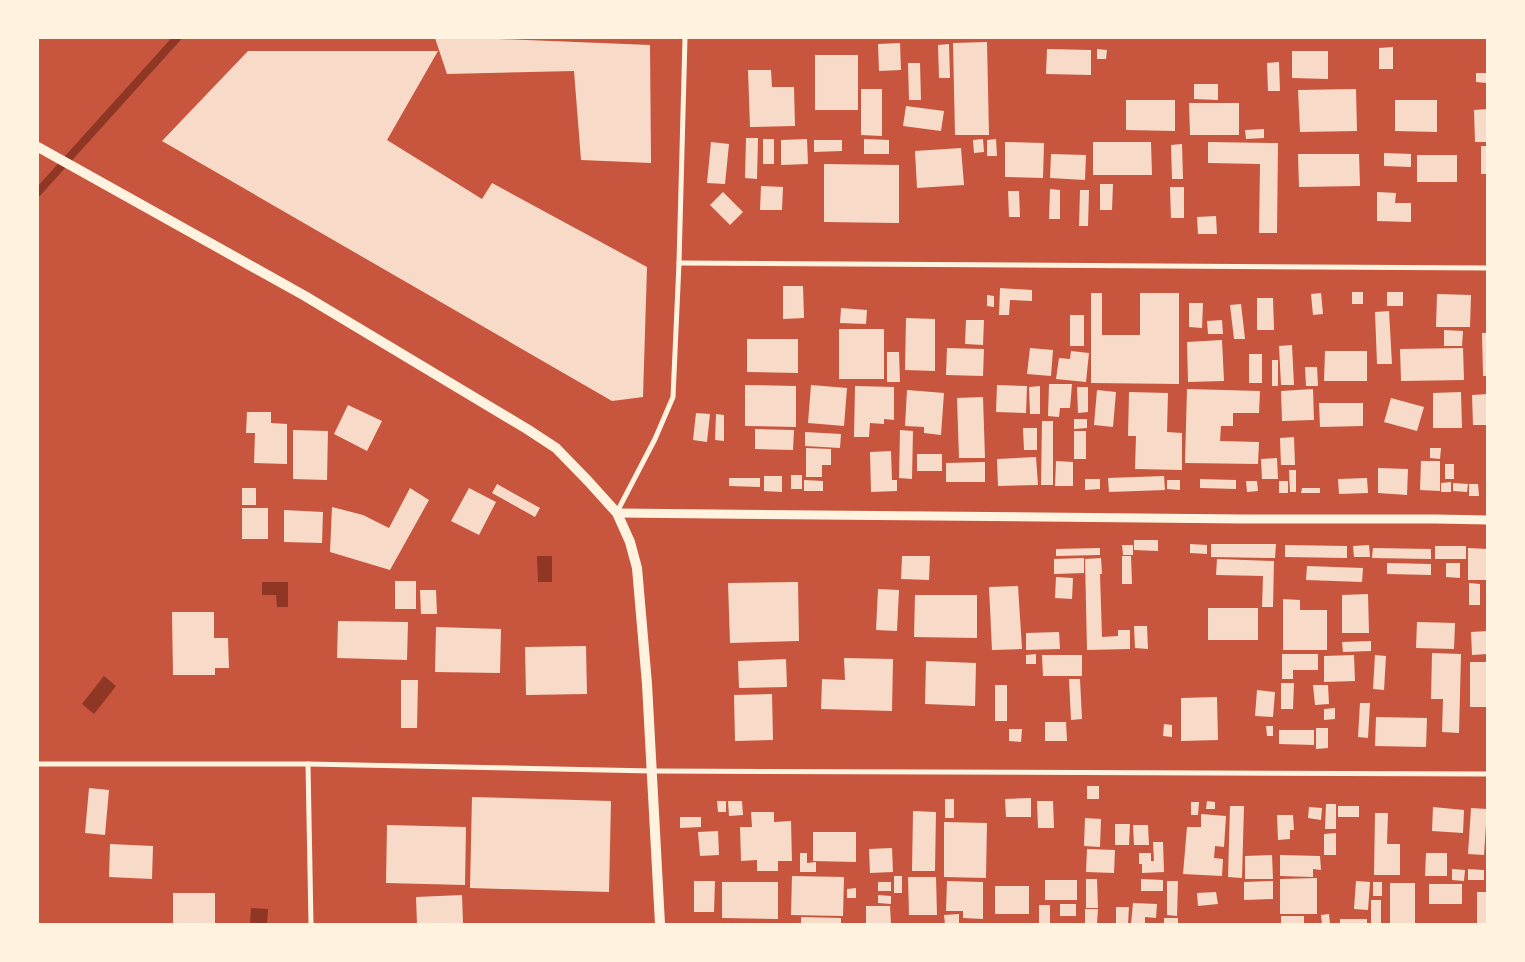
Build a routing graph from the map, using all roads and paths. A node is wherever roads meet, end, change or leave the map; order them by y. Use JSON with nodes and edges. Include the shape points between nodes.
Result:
{"nodes":[{"id":1,"x":685,"y":38,"type":"edge"},
{"id":2,"x":38,"y":147,"type":"edge"},
{"id":3,"x":679,"y":263,"type":"junction"},
{"id":4,"x":1488,"y":268,"type":"edge"},
{"id":5,"x":617,"y":513,"type":"junction"},
{"id":6,"x":1488,"y":520,"type":"edge"},
{"id":7,"x":38,"y":764,"type":"edge"},
{"id":8,"x":308,"y":764,"type":"junction"},
{"id":9,"x":652,"y":771,"type":"junction"},
{"id":10,"x":1488,"y":774,"type":"edge"},
{"id":11,"x":312,"y":924,"type":"edge"},
{"id":12,"x":660,"y":924,"type":"edge"}],
"edges":[{"from":1,"to":3,"type":"street"},
{"from":2,"to":5,"type":"main road","via":[[305,296],[527,428],[556,448]]},
{"from":3,"to":4,"type":"street"},
{"from":3,"to":5,"type":"street","via":[[673,396]]},
{"from":5,"to":6,"type":"street"},
{"from":5,"to":9,"type":"main road","via":[[637,568]]},
{"from":7,"to":8,"type":"street"},
{"from":8,"to":9,"type":"street"},
{"from":8,"to":11,"type":"street"},
{"from":9,"to":10,"type":"street"},
{"from":9,"to":12,"type":"main road"}]}
